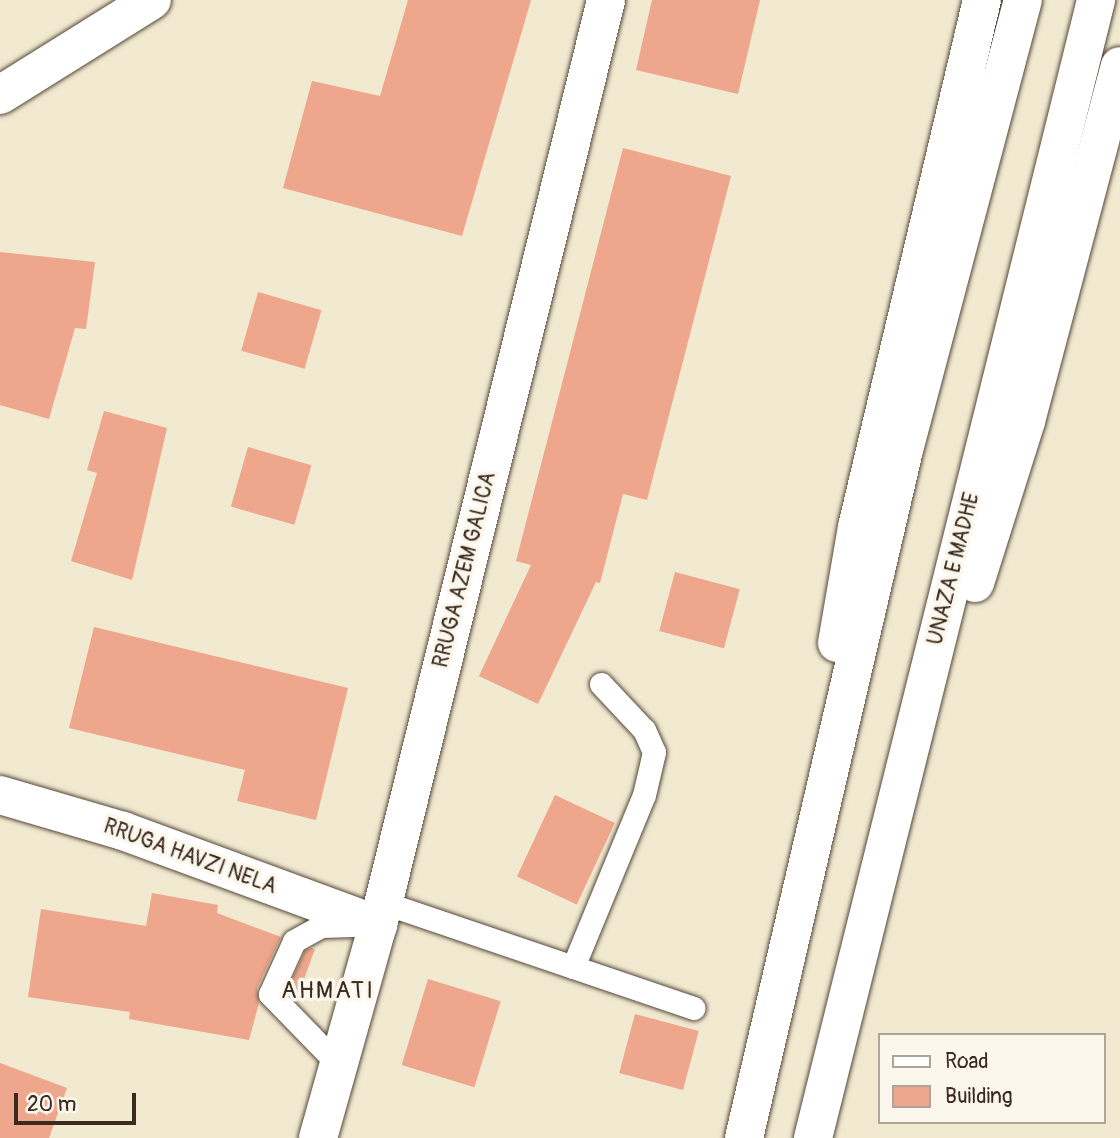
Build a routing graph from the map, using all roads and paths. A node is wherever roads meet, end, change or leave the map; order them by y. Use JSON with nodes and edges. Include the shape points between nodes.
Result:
{"nodes":[{"id":1,"x":152,"y":0,"type":"edge"},
{"id":2,"x":606,"y":0,"type":"edge"},
{"id":3,"x":982,"y":0,"type":"edge"},
{"id":4,"x":1023,"y":0,"type":"edge"},
{"id":5,"x":1096,"y":0,"type":"edge"},
{"id":6,"x":1120,"y":66,"type":"edge"},
{"id":7,"x":0,"y":95,"type":"edge"},
{"id":8,"x":601,"y":684,"type":"dead end"},
{"id":9,"x":0,"y":795,"type":"edge"},
{"id":10,"x":821,"y":807,"type":"junction"},
{"id":11,"x":891,"y":823,"type":"junction"},
{"id":12,"x":380,"y":914,"type":"junction"},
{"id":13,"x":573,"y":967,"type":"junction"},
{"id":14,"x":693,"y":1008,"type":"dead end"},
{"id":15,"x":339,"y":1065,"type":"junction"},
{"id":16,"x":318,"y":1138,"type":"edge"},
{"id":17,"x":744,"y":1138,"type":"edge"},
{"id":18,"x":813,"y":1138,"type":"edge"}],
"edges":[{"from":1,"to":7,"type":"main road"},
{"from":2,"to":12,"type":"main road","name":"RRUGA AZEM GALICA"},
{"from":3,"to":10,"type":"main road","via":[[848,569]]},
{"from":4,"to":10,"type":"main road","via":[[904,450]]},
{"from":5,"to":11,"type":"main road","name":"UNAZA E MADHE"},
{"from":6,"to":11,"type":"main road","via":[[1022,433]]},
{"from":8,"to":13,"type":"lane","via":[[643,730],[654,752],[644,794]]},
{"from":9,"to":12,"type":"main road","name":"RRUGA HAVZI NELA"},
{"from":10,"to":17,"type":"main road"},
{"from":11,"to":18,"type":"main road","name":"UNAZA E MADHE"},
{"from":12,"to":13,"type":"lane"},
{"from":12,"to":15,"type":"main road","name":"RRUGA AZEM GALICA"},
{"from":12,"to":15,"type":"lane","via":[[321,926],[294,942],[271,995]]},
{"from":13,"to":14,"type":"lane"},
{"from":15,"to":16,"type":"main road","name":"RRUGA AZEM GALICA"}]}
